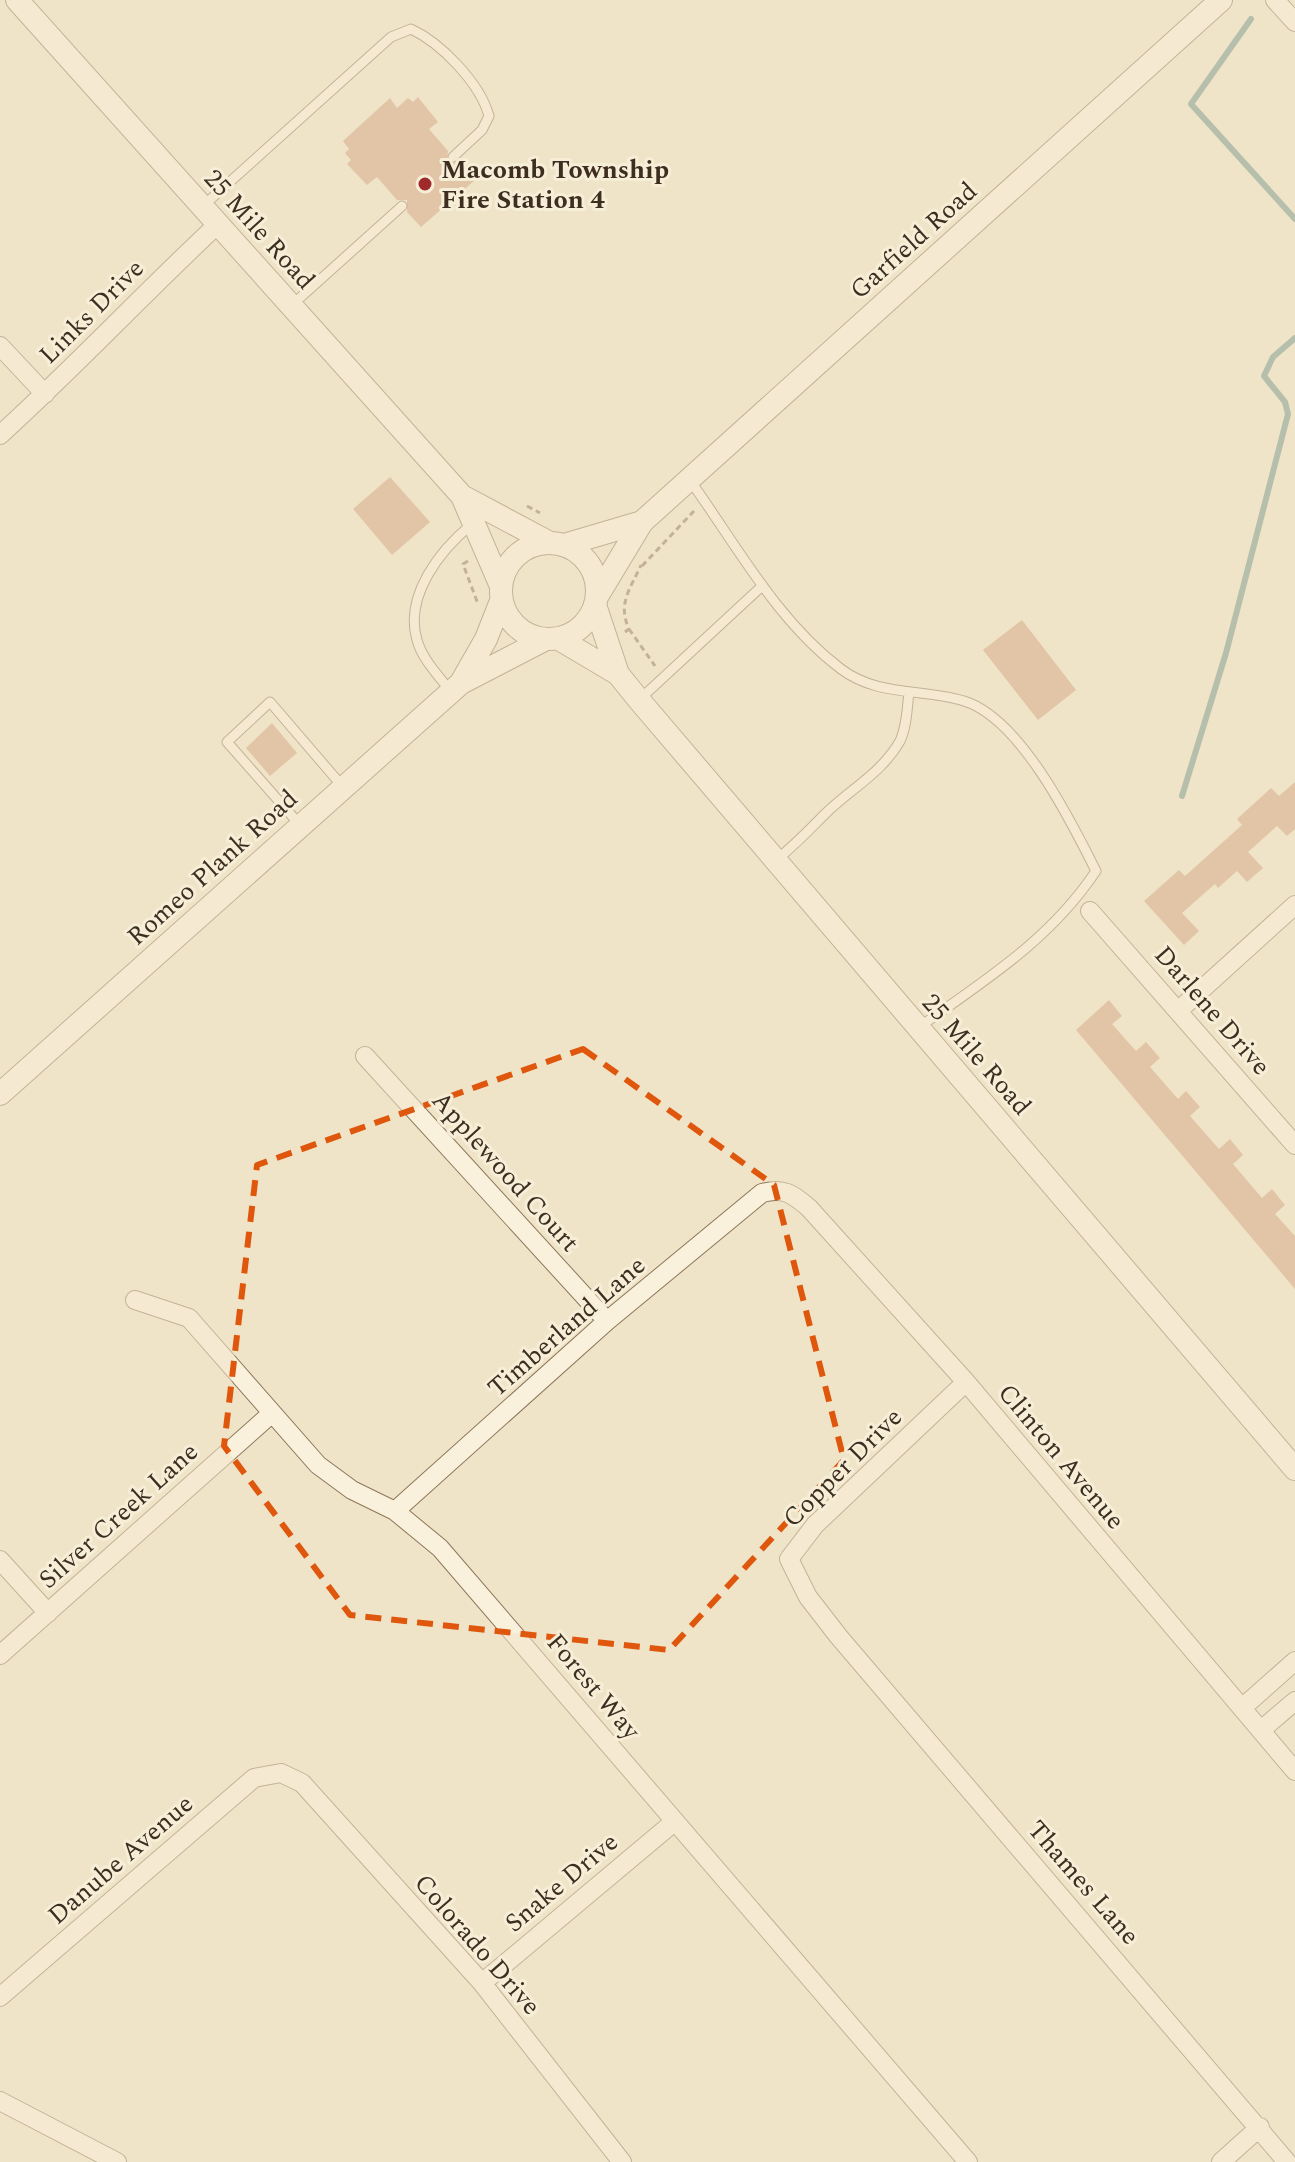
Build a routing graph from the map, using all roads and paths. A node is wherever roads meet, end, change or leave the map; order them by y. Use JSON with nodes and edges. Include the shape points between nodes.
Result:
{"nodes":[{"id":1,"x":17,"y":0,"type":"edge"},
{"id":2,"x":1221,"y":0,"type":"edge"},
{"id":3,"x":1275,"y":0,"type":"edge"},
{"id":4,"x":1295,"y":22,"type":"edge"},
{"id":5,"x":453,"y":157,"type":"dead end"},
{"id":6,"x":203,"y":206,"type":"junction"},
{"id":7,"x":402,"y":206,"type":"dead end"},
{"id":8,"x":218,"y":224,"type":"junction"},
{"id":9,"x":291,"y":306,"type":"junction"},
{"id":10,"x":0,"y":346,"type":"edge"},
{"id":11,"x":45,"y":394,"type":"junction"},
{"id":12,"x":0,"y":435,"type":"edge"},
{"id":13,"x":689,"y":479,"type":"junction"},
{"id":14,"x":462,"y":496,"type":"junction"},
{"id":15,"x":704,"y":500,"type":"junction"},
{"id":16,"x":522,"y":513,"type":"dead end"},
{"id":17,"x":642,"y":522,"type":"junction"},
{"id":18,"x":472,"y":524,"type":"junction"},
{"id":19,"x":554,"y":536,"type":"junction"},
{"id":20,"x":469,"y":560,"type":"dead end"},
{"id":21,"x":635,"y":561,"type":"dead end"},
{"id":22,"x":642,"y":566,"type":"junction"},
{"id":23,"x":761,"y":587,"type":"junction"},
{"id":24,"x":501,"y":592,"type":"junction"},
{"id":25,"x":596,"y":600,"type":"junction"},
{"id":26,"x":476,"y":616,"type":"dead end"},
{"id":27,"x":629,"y":629,"type":"junction"},
{"id":28,"x":621,"y":635,"type":"dead end"},
{"id":29,"x":552,"y":640,"type":"junction"},
{"id":30,"x":618,"y":674,"type":"junction"},
{"id":31,"x":663,"y":678,"type":"junction"},
{"id":32,"x":456,"y":687,"type":"junction"},
{"id":33,"x":909,"y":692,"type":"junction"},
{"id":34,"x":639,"y":700,"type":"junction"},
{"id":35,"x":343,"y":787,"type":"junction"},
{"id":36,"x":300,"y":825,"type":"junction"},
{"id":37,"x":775,"y":861,"type":"junction"},
{"id":38,"x":1295,"y":905,"type":"edge"},
{"id":39,"x":1090,"y":911,"type":"dead end"},
{"id":40,"x":1179,"y":1010,"type":"junction"},
{"id":41,"x":918,"y":1028,"type":"junction"},
{"id":42,"x":365,"y":1056,"type":"dead end"},
{"id":43,"x":0,"y":1094,"type":"edge"},
{"id":44,"x":1295,"y":1145,"type":"edge"},
{"id":45,"x":777,"y":1189,"type":"joint"},
{"id":46,"x":135,"y":1300,"type":"dead end"},
{"id":47,"x":607,"y":1321,"type":"junction"},
{"id":48,"x":966,"y":1382,"type":"junction"},
{"id":49,"x":271,"y":1414,"type":"junction"},
{"id":50,"x":1295,"y":1469,"type":"edge"},
{"id":51,"x":395,"y":1511,"type":"junction"},
{"id":52,"x":0,"y":1560,"type":"edge"},
{"id":53,"x":48,"y":1613,"type":"junction"},
{"id":54,"x":839,"y":1637,"type":"joint"},
{"id":55,"x":0,"y":1655,"type":"edge"},
{"id":56,"x":1295,"y":1661,"type":"edge"},
{"id":57,"x":1295,"y":1701,"type":"edge"},
{"id":58,"x":1242,"y":1708,"type":"junction"},
{"id":59,"x":1261,"y":1730,"type":"junction"},
{"id":60,"x":1295,"y":1771,"type":"edge"},
{"id":61,"x":281,"y":1773,"type":"joint"},
{"id":62,"x":674,"y":1822,"type":"junction"},
{"id":63,"x":482,"y":1983,"type":"junction"},
{"id":64,"x":0,"y":1997,"type":"edge"},
{"id":65,"x":0,"y":2101,"type":"edge"},
{"id":66,"x":1260,"y":2127,"type":"junction"},
{"id":67,"x":117,"y":2162,"type":"edge"},
{"id":68,"x":622,"y":2162,"type":"edge"},
{"id":69,"x":968,"y":2162,"type":"edge"},
{"id":70,"x":1221,"y":2162,"type":"edge"},
{"id":71,"x":1287,"y":2162,"type":"edge"}],
"edges":[{"from":1,"to":6,"type":"street","name":"25 Mile Road"},
{"from":2,"to":13,"type":"street","name":"Garfield Road"},
{"from":3,"to":4,"type":"street"},
{"from":5,"to":6,"type":"lane","via":[[482,130],[489,116],[484,98],[428,37],[411,29],[391,37]]},
{"from":6,"to":8,"type":"street","name":"25 Mile Road"},
{"from":7,"to":9,"type":"lane"},
{"from":8,"to":9,"type":"street","name":"25 Mile Road"},
{"from":8,"to":11,"type":"street","name":"Links Drive"},
{"from":9,"to":14,"type":"street","name":"25 Mile Road"},
{"from":10,"to":11,"type":"street"},
{"from":11,"to":12,"type":"street","name":"Links Drive"},
{"from":13,"to":15,"type":"lane"},
{"from":13,"to":17,"type":"street","name":"Garfield Road"},
{"from":14,"to":18,"type":"street","name":"25 Mile Road"},
{"from":14,"to":19,"type":"street","name":"25 Mile Road"},
{"from":15,"to":22,"type":"path"},
{"from":15,"to":23,"type":"lane"},
{"from":16,"to":19,"type":"path","via":[[528,505]]},
{"from":17,"to":19,"type":"street","name":"Garfield Road"},
{"from":17,"to":25,"type":"street","name":"Garfield Road"},
{"from":18,"to":24,"type":"street","name":"25 Mile Road"},
{"from":18,"to":32,"type":"lane","via":[[434,565],[413,621],[417,643]]},
{"from":19,"to":24,"type":"street","via":[[517,555],[506,568]]},
{"from":19,"to":25,"type":"street","via":[[591,566]]},
{"from":20,"to":26,"type":"path","via":[[463,564],[479,605]]},
{"from":21,"to":22,"type":"path"},
{"from":22,"to":27,"type":"path","via":[[623,604]]},
{"from":23,"to":31,"type":"lane"},
{"from":23,"to":33,"type":"lane","via":[[842,670],[881,690]]},
{"from":24,"to":29,"type":"street","via":[[516,627]]},
{"from":24,"to":32,"type":"street","name":"Romeo Plank Road","via":[[486,639]]},
{"from":25,"to":29,"type":"street","via":[[586,624]]},
{"from":25,"to":30,"type":"street","name":"25 Mile Road"},
{"from":27,"to":28,"type":"path"},
{"from":27,"to":31,"type":"path"},
{"from":29,"to":30,"type":"street","name":"25 Mile Road"},
{"from":29,"to":32,"type":"street","name":"Romeo Plank Road"},
{"from":30,"to":34,"type":"street","name":"25 Mile Road"},
{"from":31,"to":34,"type":"lane"},
{"from":32,"to":35,"type":"street","name":"Romeo Plank Road"},
{"from":33,"to":37,"type":"lane","via":[[900,740],[891,752],[863,784]]},
{"from":33,"to":41,"type":"lane","via":[[965,701],[995,717],[1033,764],[1096,871],[1072,907],[993,976]]},
{"from":34,"to":37,"type":"street","name":"25 Mile Road"},
{"from":35,"to":36,"type":"street","name":"Romeo Plank Road"},
{"from":35,"to":36,"type":"lane","via":[[270,702],[227,742]]},
{"from":36,"to":43,"type":"street","name":"Romeo Plank Road"},
{"from":37,"to":41,"type":"street","name":"25 Mile Road"},
{"from":38,"to":40,"type":"street"},
{"from":39,"to":40,"type":"street","name":"Darlene Drive"},
{"from":40,"to":44,"type":"street","name":"Darlene Drive"},
{"from":41,"to":50,"type":"street","name":"25 Mile Road"},
{"from":42,"to":47,"type":"street","name":"Applewood Court"},
{"from":45,"to":47,"type":"street","name":"Timberland Lane","via":[[762,1193]]},
{"from":45,"to":48,"type":"street","name":"Clinton Avenue","via":[[809,1208]]},
{"from":46,"to":49,"type":"street","name":"Forest Way","via":[[189,1318]]},
{"from":47,"to":51,"type":"street","name":"Timberland Lane"},
{"from":48,"to":54,"type":"street","name":"Copper Drive","via":[[815,1525],[789,1559],[808,1597]]},
{"from":48,"to":58,"type":"street","name":"Clinton Avenue"},
{"from":49,"to":51,"type":"street","name":"Forest Way","via":[[318,1465],[352,1490]]},
{"from":49,"to":53,"type":"street","name":"Silver Creek Lane"},
{"from":51,"to":62,"type":"street","name":"Forest Way","via":[[440,1548],[485,1597]]},
{"from":52,"to":53,"type":"street"},
{"from":53,"to":55,"type":"street","name":"Silver Creek Lane"},
{"from":54,"to":66,"type":"street","name":"Thames Lane"},
{"from":56,"to":58,"type":"street"},
{"from":57,"to":59,"type":"street"},
{"from":58,"to":59,"type":"street","name":"Clinton Avenue"},
{"from":59,"to":60,"type":"street","name":"Clinton Avenue"},
{"from":61,"to":63,"type":"street","name":"Colorado Drive","via":[[302,1783]]},
{"from":61,"to":64,"type":"street","name":"Danube Avenue","via":[[254,1778]]},
{"from":62,"to":63,"type":"street","name":"Snake Drive"},
{"from":62,"to":69,"type":"street","name":"Forest Way"},
{"from":63,"to":68,"type":"street","name":"Colorado Drive"},
{"from":65,"to":67,"type":"street"},
{"from":66,"to":70,"type":"street"},
{"from":66,"to":71,"type":"street","name":"Thames Lane"}]}
